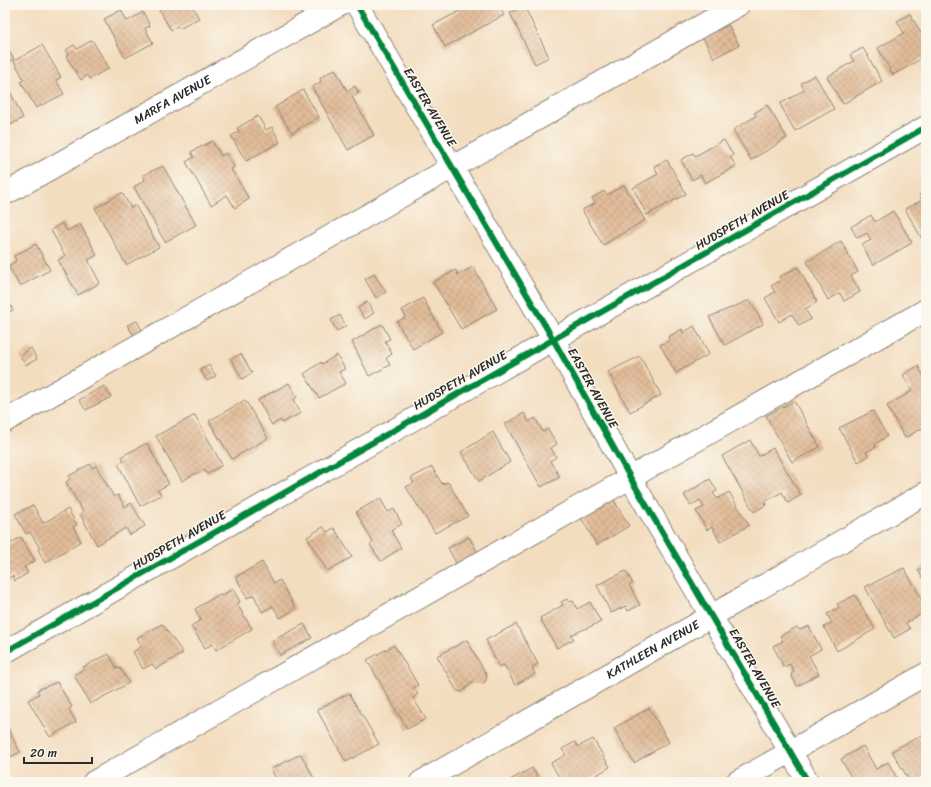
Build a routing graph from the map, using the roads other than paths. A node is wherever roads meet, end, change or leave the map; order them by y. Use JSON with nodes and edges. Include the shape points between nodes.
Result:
{"nodes":[{"id":1,"x":340,"y":5,"type":"edge"},
{"id":2,"x":357,"y":5,"type":"edge"},
{"id":3,"x":738,"y":5,"type":"edge"},
{"id":4,"x":926,"y":127,"type":"edge"},
{"id":5,"x":453,"y":168,"type":"junction"},
{"id":6,"x":5,"y":194,"type":"edge"},
{"id":7,"x":926,"y":310,"type":"edge"},
{"id":8,"x":553,"y":339,"type":"junction"},
{"id":9,"x":5,"y":422,"type":"edge"},
{"id":10,"x":631,"y":479,"type":"junction"},
{"id":11,"x":926,"y":493,"type":"edge"},
{"id":12,"x":712,"y":615,"type":"junction"},
{"id":13,"x":5,"y":652,"type":"edge"},
{"id":14,"x":926,"y":674,"type":"edge"},
{"id":15,"x":791,"y":751,"type":"junction"},
{"id":16,"x":94,"y":782,"type":"edge"},
{"id":17,"x":421,"y":782,"type":"edge"},
{"id":18,"x":737,"y":782,"type":"edge"},
{"id":19,"x":808,"y":782,"type":"edge"}],
"edges":[{"from":1,"to":6,"type":"street","name":"MARFA AVENUE"},
{"from":2,"to":5,"type":"street","name":"EASTER AVENUE"},
{"from":3,"to":5,"type":"street"},
{"from":4,"to":8,"type":"street","name":"HUDSPETH AVENUE"},
{"from":5,"to":8,"type":"street","name":"EASTER AVENUE"},
{"from":5,"to":9,"type":"street"},
{"from":7,"to":10,"type":"street"},
{"from":8,"to":10,"type":"street","name":"EASTER AVENUE"},
{"from":8,"to":13,"type":"street","name":"HUDSPETH AVENUE"},
{"from":10,"to":12,"type":"street","name":"EASTER AVENUE"},
{"from":10,"to":16,"type":"street"},
{"from":11,"to":12,"type":"street","name":"KATHLEEN AVENUE"},
{"from":12,"to":15,"type":"street","name":"EASTER AVENUE"},
{"from":12,"to":17,"type":"street","name":"KATHLEEN AVENUE"},
{"from":14,"to":15,"type":"street"},
{"from":15,"to":18,"type":"street"},
{"from":15,"to":19,"type":"street","name":"EASTER AVENUE"}]}
